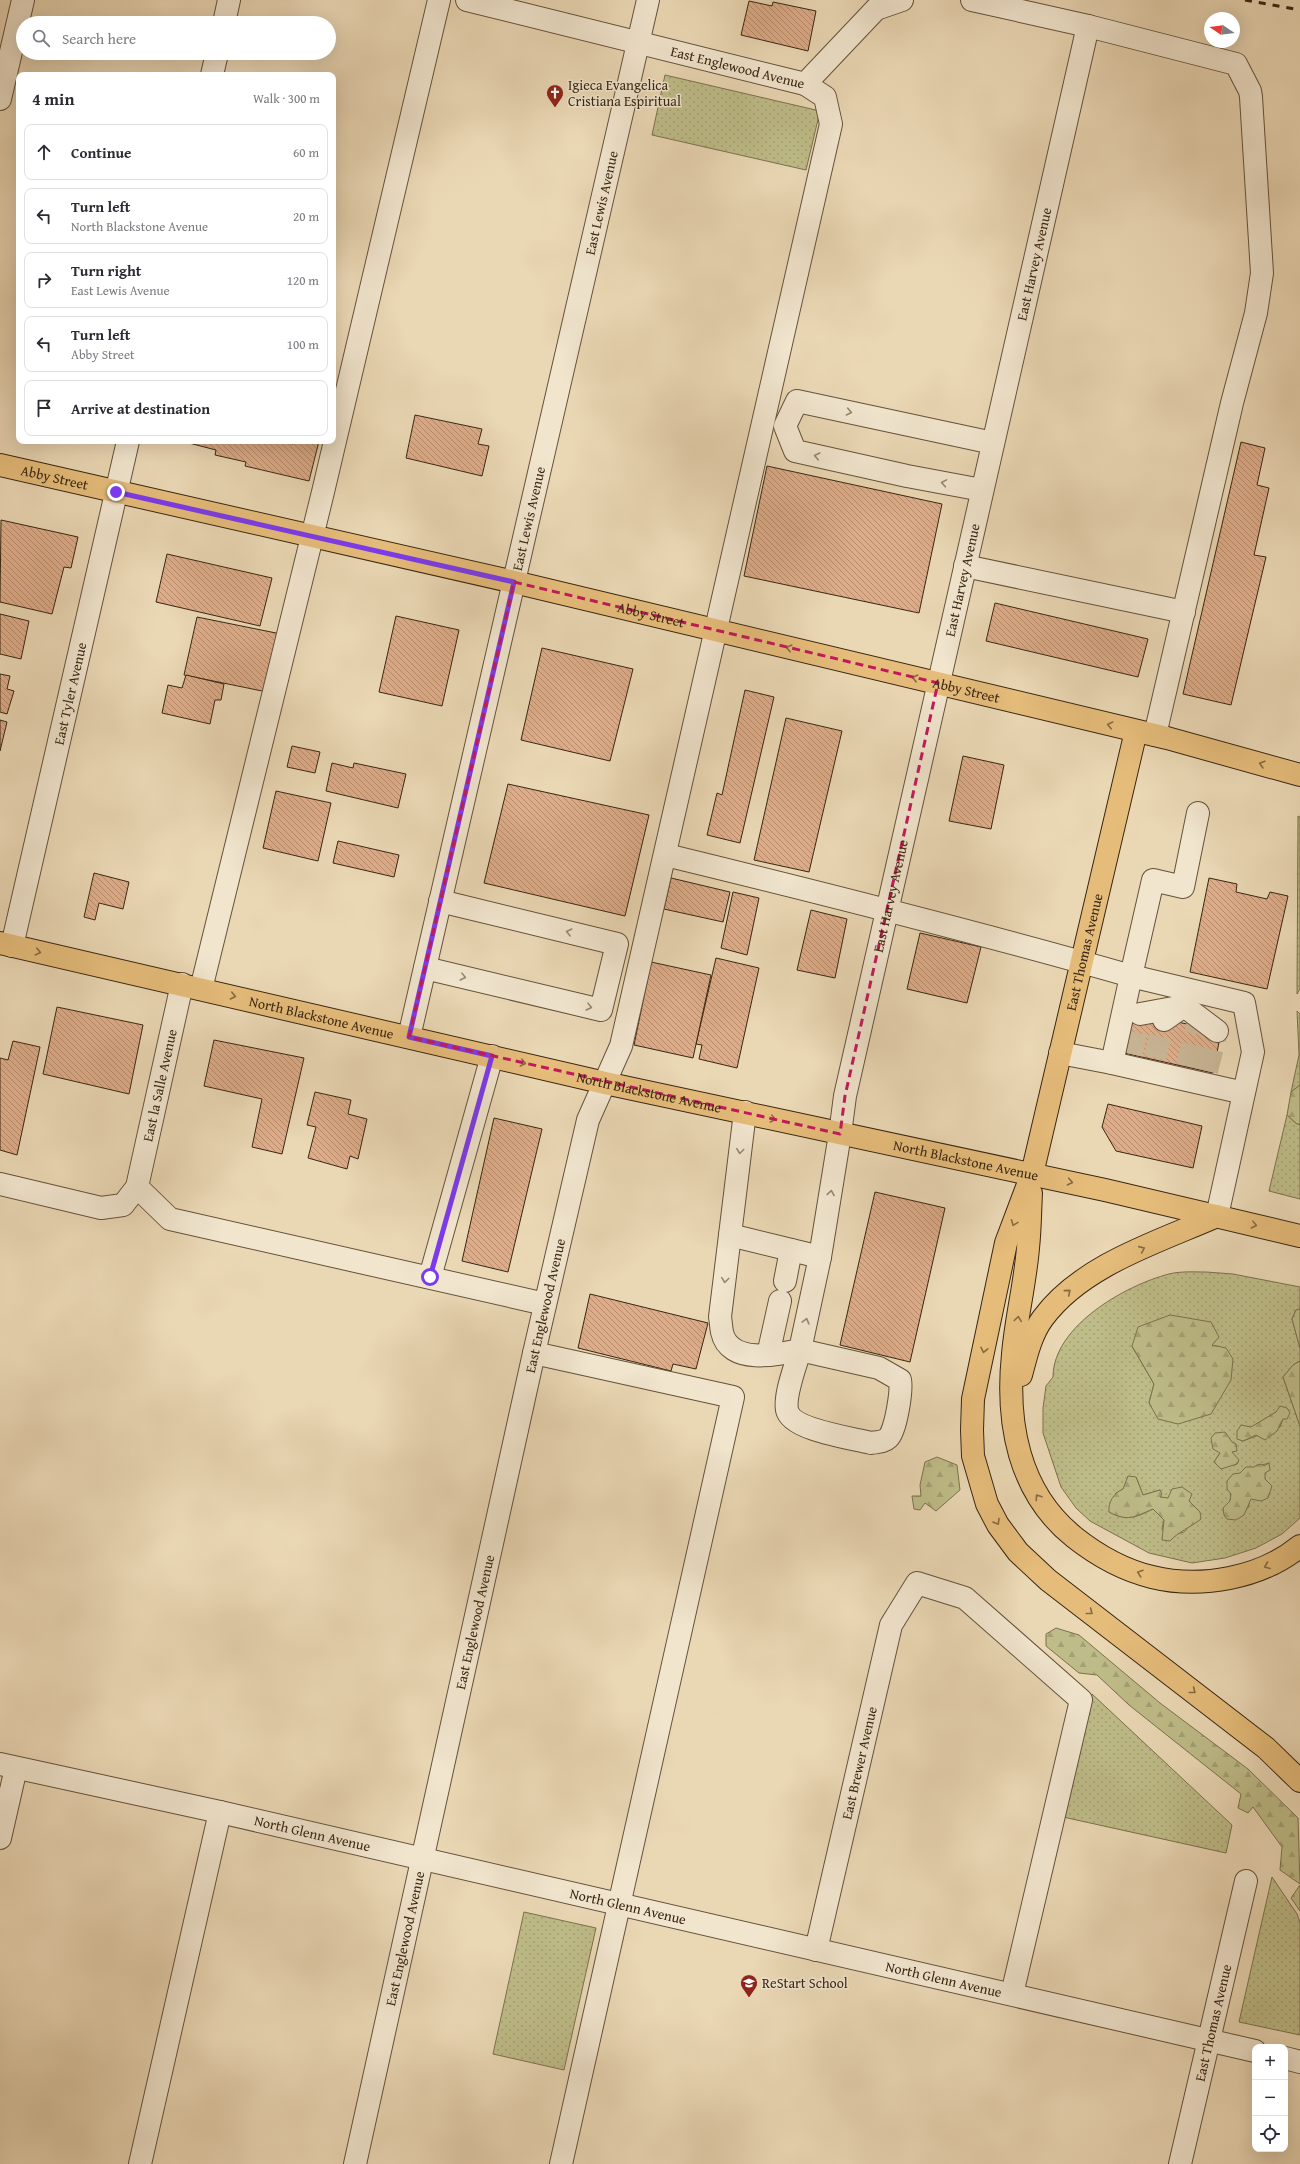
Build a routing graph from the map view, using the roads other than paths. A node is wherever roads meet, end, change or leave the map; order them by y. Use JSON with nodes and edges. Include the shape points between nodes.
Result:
{"nodes":[{"id":1,"x":23,"y":0,"type":"edge"},
{"id":2,"x":229,"y":0,"type":"edge"},
{"id":3,"x":439,"y":0,"type":"edge"},
{"id":4,"x":467,"y":0,"type":"edge"},
{"id":5,"x":648,"y":0,"type":"edge"},
{"id":6,"x":902,"y":0,"type":"edge"},
{"id":7,"x":972,"y":0,"type":"edge"},
{"id":8,"x":19,"y":16,"type":"edge"},
{"id":9,"x":226,"y":16,"type":"edge"},
{"id":10,"x":1088,"y":26,"type":"junction"},
{"id":11,"x":16,"y":30,"type":"edge"},
{"id":12,"x":638,"y":44,"type":"junction"},
{"id":13,"x":215,"y":60,"type":"edge"},
{"id":14,"x":213,"y":72,"type":"edge"},
{"id":15,"x":805,"y":84,"type":"junction"},
{"id":16,"x":0,"y":99,"type":"edge"},
{"id":17,"x":336,"y":435,"type":"edge"},
{"id":18,"x":993,"y":443,"type":"junction"},
{"id":19,"x":127,"y":444,"type":"edge"},
{"id":20,"x":334,"y":444,"type":"edge"},
{"id":21,"x":0,"y":465,"type":"edge"},
{"id":22,"x":982,"y":490,"type":"junction"},
{"id":23,"x":116,"y":492,"type":"junction"},
{"id":24,"x":312,"y":536,"type":"junction"},
{"id":25,"x":965,"y":566,"type":"junction"},
{"id":26,"x":514,"y":582,"type":"junction"},
{"id":27,"x":1184,"y":612,"type":"junction"},
{"id":28,"x":716,"y":631,"type":"junction"},
{"id":29,"x":938,"y":683,"type":"junction"},
{"id":30,"x":1145,"y":733,"type":"junction"},
{"id":31,"x":1300,"y":775,"type":"edge"},
{"id":32,"x":1198,"y":813,"type":"dead end"},
{"id":33,"x":666,"y":855,"type":"junction"},
{"id":34,"x":440,"y":901,"type":"junction"},
{"id":35,"x":887,"y":909,"type":"junction"},
{"id":36,"x":6,"y":944,"type":"edge"},
{"id":37,"x":617,"y":944,"type":"junction"},
{"id":38,"x":643,"y":950,"type":"junction"},
{"id":39,"x":1081,"y":962,"type":"junction"},
{"id":40,"x":425,"y":968,"type":"junction"},
{"id":41,"x":1131,"y":976,"type":"junction"},
{"id":42,"x":192,"y":987,"type":"junction"},
{"id":43,"x":1186,"y":998,"type":"junction"},
{"id":44,"x":1140,"y":1014,"type":"dead end"},
{"id":45,"x":1164,"y":1020,"type":"tunnel mouth"},
{"id":46,"x":1207,"y":1028,"type":"dead end"},
{"id":47,"x":409,"y":1037,"type":"junction"},
{"id":48,"x":1060,"y":1052,"type":"junction"},
{"id":49,"x":492,"y":1056,"type":"junction"},
{"id":50,"x":1121,"y":1059,"type":"junction"},
{"id":51,"x":605,"y":1083,"type":"junction"},
{"id":52,"x":1244,"y":1093,"type":"junction"},
{"id":53,"x":745,"y":1112,"type":"junction"},
{"id":54,"x":840,"y":1134,"type":"junction"},
{"id":55,"x":1032,"y":1174,"type":"junction"},
{"id":56,"x":0,"y":1184,"type":"edge"},
{"id":57,"x":137,"y":1187,"type":"junction"},
{"id":58,"x":1217,"y":1216,"type":"junction"},
{"id":59,"x":730,"y":1235,"type":"junction"},
{"id":60,"x":1300,"y":1236,"type":"edge"},
{"id":61,"x":791,"y":1250,"type":"junction"},
{"id":62,"x":820,"y":1257,"type":"junction"},
{"id":63,"x":430,"y":1277,"type":"junction"},
{"id":64,"x":545,"y":1304,"type":"junction"},
{"id":65,"x":800,"y":1350,"type":"junction"},
{"id":66,"x":534,"y":1353,"type":"junction"},
{"id":67,"x":768,"y":1355,"type":"junction"},
{"id":68,"x":1014,"y":1428,"type":"junction"},
{"id":69,"x":1300,"y":1546,"type":"edge"},
{"id":70,"x":8,"y":1766,"type":"edge"},
{"id":71,"x":1300,"y":1781,"type":"edge"},
{"id":72,"x":220,"y":1812,"type":"junction"},
{"id":73,"x":0,"y":1838,"type":"edge"},
{"id":74,"x":423,"y":1859,"type":"junction"},
{"id":75,"x":1246,"y":1881,"type":"dead end"},
{"id":76,"x":619,"y":1904,"type":"junction"},
{"id":77,"x":816,"y":1950,"type":"junction"},
{"id":78,"x":1012,"y":1994,"type":"junction"},
{"id":79,"x":1209,"y":2039,"type":"junction"},
{"id":80,"x":1252,"y":2050,"type":"edge"},
{"id":81,"x":1288,"y":2059,"type":"edge"},
{"id":82,"x":1300,"y":2062,"type":"edge"},
{"id":83,"x":140,"y":2164,"type":"edge"},
{"id":84,"x":355,"y":2164,"type":"edge"},
{"id":85,"x":561,"y":2164,"type":"edge"},
{"id":86,"x":1180,"y":2164,"type":"edge"}],
"edges":[{"from":1,"to":8,"type":"street"},
{"from":2,"to":9,"type":"street"},
{"from":3,"to":17,"type":"street","name":"East la Salle Avenue"},
{"from":4,"to":12,"type":"street","name":"East Englewood Avenue"},
{"from":5,"to":12,"type":"street","name":"East Lewis Avenue"},
{"from":6,"to":15,"type":"street","name":"East Englewood Avenue","via":[[876,9]]},
{"from":7,"to":10,"type":"street"},
{"from":10,"to":18,"type":"street","name":"East Harvey Avenue"},
{"from":10,"to":27,"type":"street","via":[[1236,64],[1251,97],[1262,274],[1256,313],[1232,403]]},
{"from":11,"to":16,"type":"street"},
{"from":12,"to":15,"type":"street","name":"East Englewood Avenue"},
{"from":12,"to":26,"type":"street","name":"East Lewis Avenue"},
{"from":13,"to":14,"type":"street"},
{"from":15,"to":28,"type":"street","name":"East Englewood Avenue","via":[[825,97],[831,124]]},
{"from":18,"to":22,"type":"street","name":"East Harvey Avenue"},
{"from":22,"to":18,"type":"street","one_way":true,"via":[[796,452],[785,426],[797,401]]},
{"from":19,"to":23,"type":"street","name":"East Tyler Avenue"},
{"from":20,"to":24,"type":"street","name":"East la Salle Avenue"},
{"from":21,"to":23,"type":"main road","name":"Abby Street"},
{"from":22,"to":25,"type":"street","name":"East Harvey Avenue"},
{"from":23,"to":24,"type":"main road","name":"Abby Street"},
{"from":23,"to":36,"type":"street","name":"East Tyler Avenue"},
{"from":24,"to":26,"type":"main road","name":"Abby Street"},
{"from":24,"to":42,"type":"street","name":"East la Salle Avenue"},
{"from":25,"to":27,"type":"street"},
{"from":25,"to":29,"type":"street","name":"East Harvey Avenue"},
{"from":26,"to":28,"type":"main road","name":"Abby Street"},
{"from":26,"to":34,"type":"street","name":"East Lewis Avenue"},
{"from":27,"to":30,"type":"street"},
{"from":29,"to":28,"type":"main road","name":"Abby Street","one_way":true},
{"from":28,"to":33,"type":"street","name":"East Englewood Avenue"},
{"from":30,"to":29,"type":"main road","name":"Abby Street","one_way":true},
{"from":29,"to":35,"type":"street","name":"East Harvey Avenue"},
{"from":31,"to":30,"type":"main road","name":"Abby Street","one_way":true},
{"from":30,"to":39,"type":"main road","name":"East Thomas Avenue"},
{"from":32,"to":41,"type":"street","via":[[1183,887],[1153,880]]},
{"from":33,"to":35,"type":"street"},
{"from":33,"to":38,"type":"street","name":"East Englewood Avenue"},
{"from":37,"to":34,"type":"street","one_way":true},
{"from":34,"to":40,"type":"street","name":"East Lewis Avenue"},
{"from":35,"to":39,"type":"street","via":[[1052,952]]},
{"from":35,"to":54,"type":"street","name":"East Harvey Avenue","via":[[845,1096]]},
{"from":36,"to":42,"type":"main road","name":"North Blackstone Avenue","one_way":true},
{"from":37,"to":38,"type":"street"},
{"from":40,"to":37,"type":"street","one_way":true,"via":[[601,1010]]},
{"from":38,"to":51,"type":"street","name":"East Englewood Avenue","via":[[621,1046]]},
{"from":39,"to":41,"type":"street"},
{"from":39,"to":48,"type":"main road","name":"East Thomas Avenue"},
{"from":40,"to":47,"type":"street","name":"East Lewis Avenue"},
{"from":41,"to":43,"type":"street"},
{"from":41,"to":50,"type":"street"},
{"from":42,"to":47,"type":"main road","name":"North Blackstone Avenue","one_way":true},
{"from":42,"to":57,"type":"street","name":"East la Salle Avenue"},
{"from":43,"to":44,"type":"street"},
{"from":43,"to":45,"type":"street"},
{"from":43,"to":46,"type":"street"},
{"from":43,"to":52,"type":"street","via":[[1244,1003],[1253,1052]]},
{"from":47,"to":49,"type":"main road","name":"North Blackstone Avenue"},
{"from":48,"to":50,"type":"street"},
{"from":48,"to":55,"type":"main road","name":"East Thomas Avenue"},
{"from":49,"to":51,"type":"main road","name":"North Blackstone Avenue","one_way":true},
{"from":49,"to":63,"type":"street"},
{"from":50,"to":52,"type":"street","via":[[1177,1068]]},
{"from":51,"to":53,"type":"main road","name":"North Blackstone Avenue"},
{"from":51,"to":64,"type":"street","name":"East Englewood Avenue","via":[[588,1120]]},
{"from":52,"to":58,"type":"street"},
{"from":53,"to":54,"type":"main road","name":"North Blackstone Avenue","one_way":true},
{"from":53,"to":59,"type":"street","one_way":true},
{"from":54,"to":55,"type":"main road","name":"North Blackstone Avenue"},
{"from":62,"to":54,"type":"street","name":"East Harvey Avenue","one_way":true},
{"from":55,"to":58,"type":"main road","name":"North Blackstone Avenue","one_way":true},
{"from":68,"to":55,"type":"main road","one_way":true,"via":[[1013,1355],[1028,1248]]},
{"from":55,"to":71,"type":"main road","one_way":true,"via":[[1006,1243],[973,1399],[974,1456],[987,1504],[998,1525],[1018,1552],[1048,1580],[1260,1744]]},
{"from":56,"to":57,"type":"street","via":[[101,1208],[123,1205]]},
{"from":57,"to":63,"type":"street","via":[[170,1218]]},
{"from":58,"to":60,"type":"main road","name":"North Blackstone Avenue","one_way":true},
{"from":68,"to":58,"type":"main road","one_way":true,"via":[[1018,1389],[1032,1340],[1042,1319],[1060,1298],[1081,1280],[1107,1265]]},
{"from":59,"to":61,"type":"street"},
{"from":59,"to":67,"type":"street","one_way":true,"via":[[720,1317],[722,1333],[732,1348],[748,1355]]},
{"from":61,"to":62,"type":"street"},
{"from":61,"to":67,"type":"street"},
{"from":65,"to":62,"type":"street","name":"East Harvey Avenue","one_way":true},
{"from":63,"to":64,"type":"street"},
{"from":64,"to":66,"type":"street","name":"East Englewood Avenue"},
{"from":65,"to":65,"type":"street","name":"East Harvey Avenue","via":[[879,1368],[900,1380],[902,1387],[899,1402],[893,1430],[888,1438],[871,1443],[807,1427],[791,1418],[787,1411],[787,1402]]},
{"from":65,"to":67,"type":"street"},
{"from":66,"to":74,"type":"street","name":"East Englewood Avenue"},
{"from":66,"to":76,"type":"street","via":[[733,1397]]},
{"from":69,"to":68,"type":"main road","one_way":true,"via":[[1274,1563],[1249,1573],[1217,1580],[1162,1580],[1122,1567],[1082,1544],[1049,1513],[1022,1466]]},
{"from":70,"to":72,"type":"street","name":"North Glenn Avenue"},
{"from":70,"to":73,"type":"street"},
{"from":72,"to":74,"type":"street","name":"North Glenn Avenue"},
{"from":72,"to":83,"type":"street"},
{"from":74,"to":76,"type":"street","name":"North Glenn Avenue"},
{"from":74,"to":84,"type":"street","name":"East Englewood Avenue"},
{"from":75,"to":79,"type":"street","name":"East Thomas Avenue"},
{"from":76,"to":77,"type":"street","name":"North Glenn Avenue"},
{"from":76,"to":85,"type":"street"},
{"from":77,"to":78,"type":"street","name":"North Glenn Avenue"},
{"from":77,"to":78,"type":"street","name":"East Brewer Avenue","via":[[890,1625],[917,1583],[965,1598],[1081,1700]]},
{"from":78,"to":79,"type":"street","name":"North Glenn Avenue"},
{"from":79,"to":80,"type":"street","name":"North Glenn Avenue"},
{"from":79,"to":86,"type":"street","name":"East Thomas Avenue"},
{"from":81,"to":82,"type":"street"}]}
